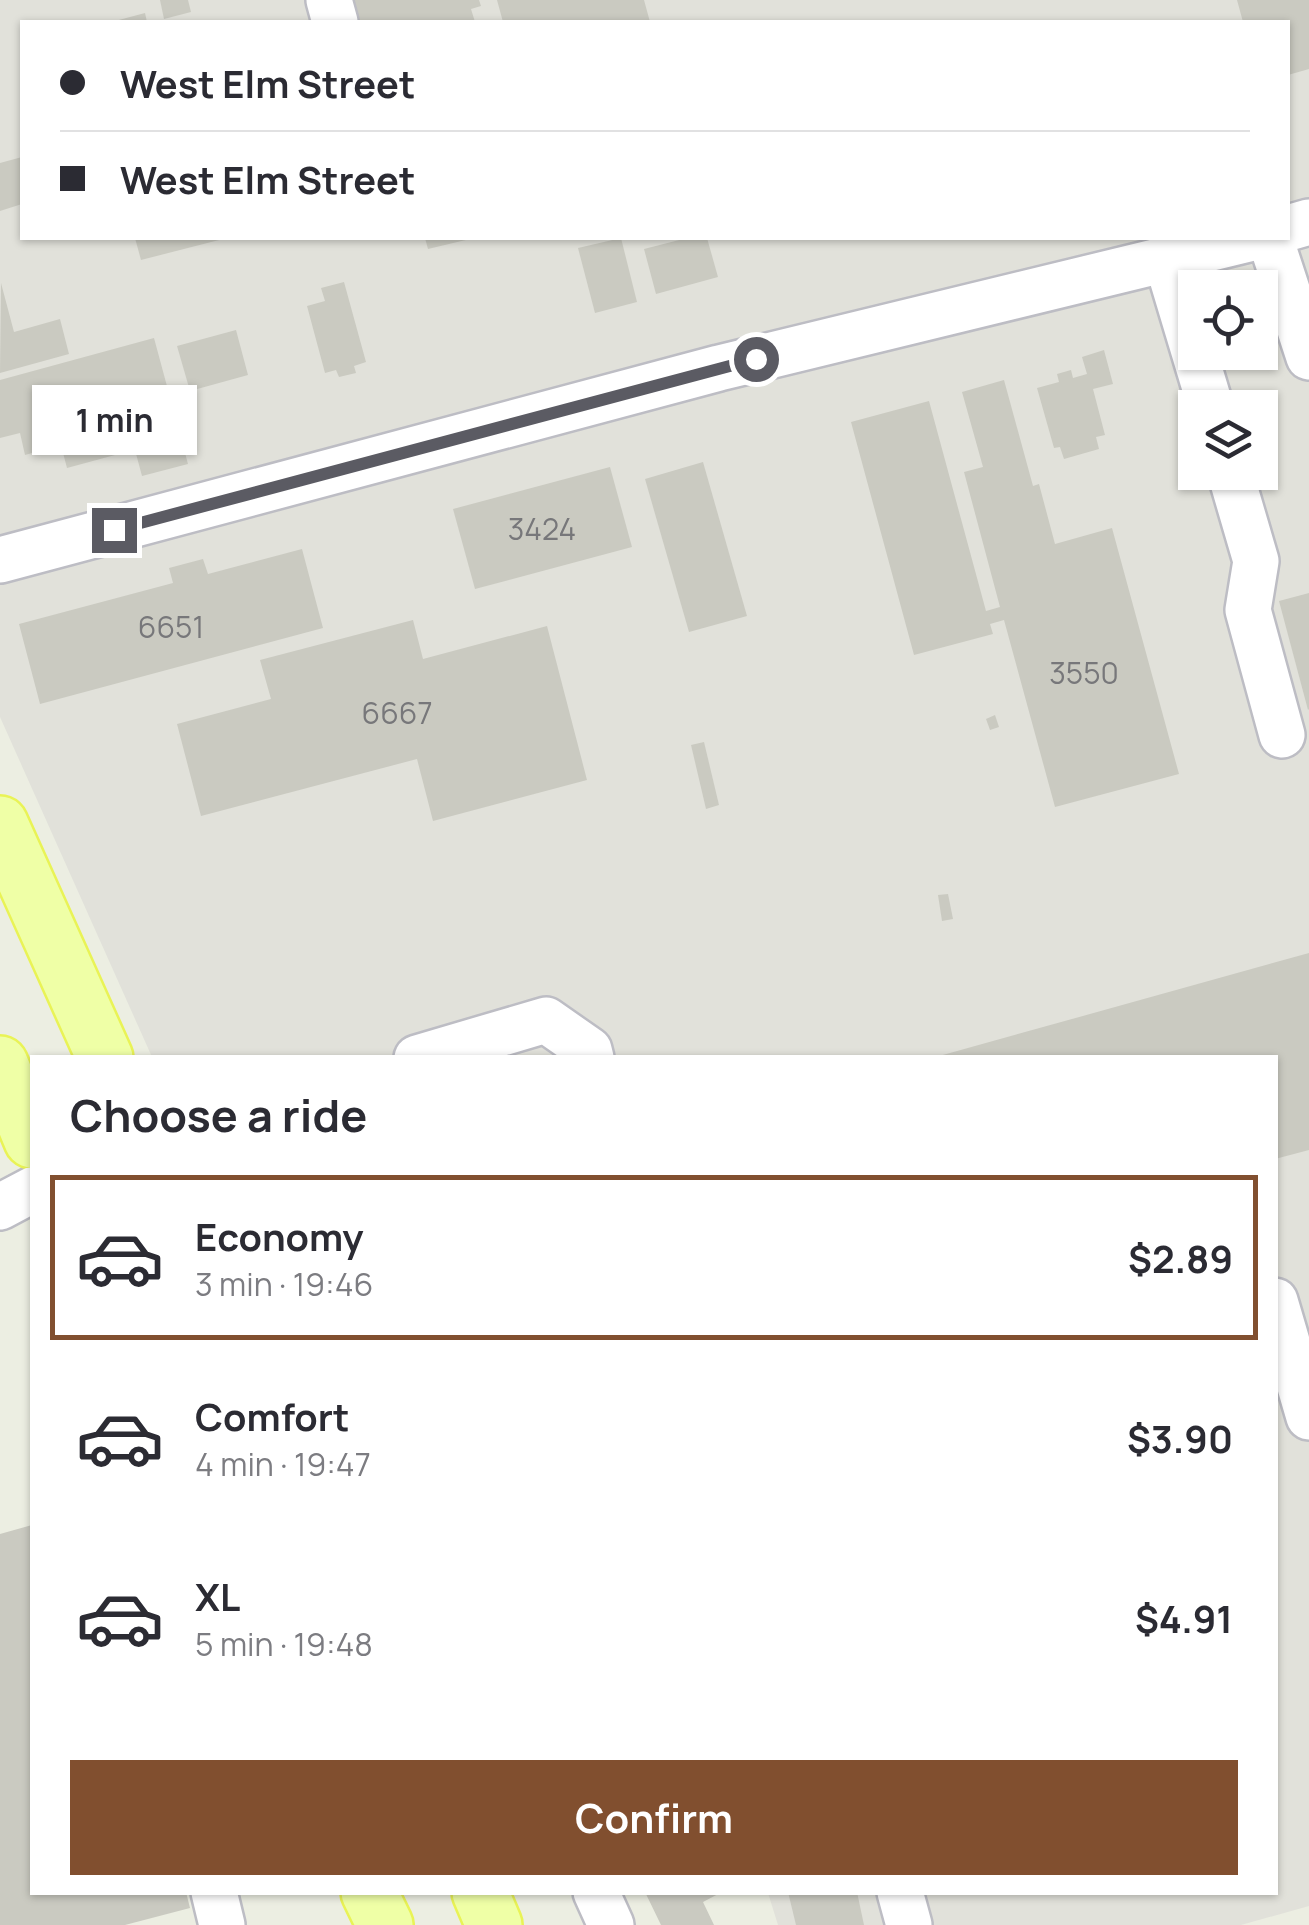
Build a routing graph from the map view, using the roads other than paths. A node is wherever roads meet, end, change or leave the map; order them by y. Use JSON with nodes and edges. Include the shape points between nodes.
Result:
{"nodes":[{"id":1,"x":1244,"y":240,"type":"edge"},
{"id":2,"x":1271,"y":240,"type":"edge"},
{"id":3,"x":1166,"y":258,"type":"junction"},
{"id":4,"x":1309,"y":357,"type":"edge"},
{"id":5,"x":1206,"y":390,"type":"edge"},
{"id":6,"x":1235,"y":490,"type":"edge"},
{"id":7,"x":0,"y":560,"type":"edge"},
{"id":8,"x":1282,"y":735,"type":"dead end"},
{"id":9,"x":0,"y":824,"type":"edge"},
{"id":10,"x":104,"y":1055,"type":"edge"},
{"id":11,"x":427,"y":1055,"type":"edge"},
{"id":12,"x":591,"y":1055,"type":"edge"},
{"id":13,"x":0,"y":1064,"type":"edge"},
{"id":14,"x":30,"y":1135,"type":"edge"},
{"id":15,"x":30,"y":1191,"type":"edge"},
{"id":16,"x":0,"y":1207,"type":"edge"},
{"id":17,"x":1278,"y":1311,"type":"edge"},
{"id":18,"x":1309,"y":1418,"type":"edge"},
{"id":19,"x":215,"y":1895,"type":"edge"},
{"id":20,"x":371,"y":1895,"type":"edge"},
{"id":21,"x":597,"y":1895,"type":"edge"},
{"id":22,"x":901,"y":1895,"type":"edge"},
{"id":23,"x":222,"y":1925,"type":"edge"},
{"id":24,"x":386,"y":1925,"type":"edge"},
{"id":25,"x":611,"y":1925,"type":"edge"},
{"id":26,"x":909,"y":1925,"type":"edge"}],
"edges":[{"from":1,"to":3,"type":"street"},
{"from":2,"to":4,"type":"street"},
{"from":3,"to":5,"type":"street"},
{"from":3,"to":7,"type":"street","via":[[719,368]]},
{"from":6,"to":8,"type":"street","via":[[1256,561],[1248,610]]},
{"from":9,"to":10,"type":"main road"},
{"from":11,"to":12,"type":"street","via":[[546,1020]]},
{"from":13,"to":14,"type":"main road"},
{"from":15,"to":16,"type":"street"},
{"from":17,"to":18,"type":"street"},
{"from":19,"to":23,"type":"street"},
{"from":20,"to":24,"type":"main road"},
{"from":21,"to":25,"type":"street"},
{"from":22,"to":26,"type":"street"}]}
